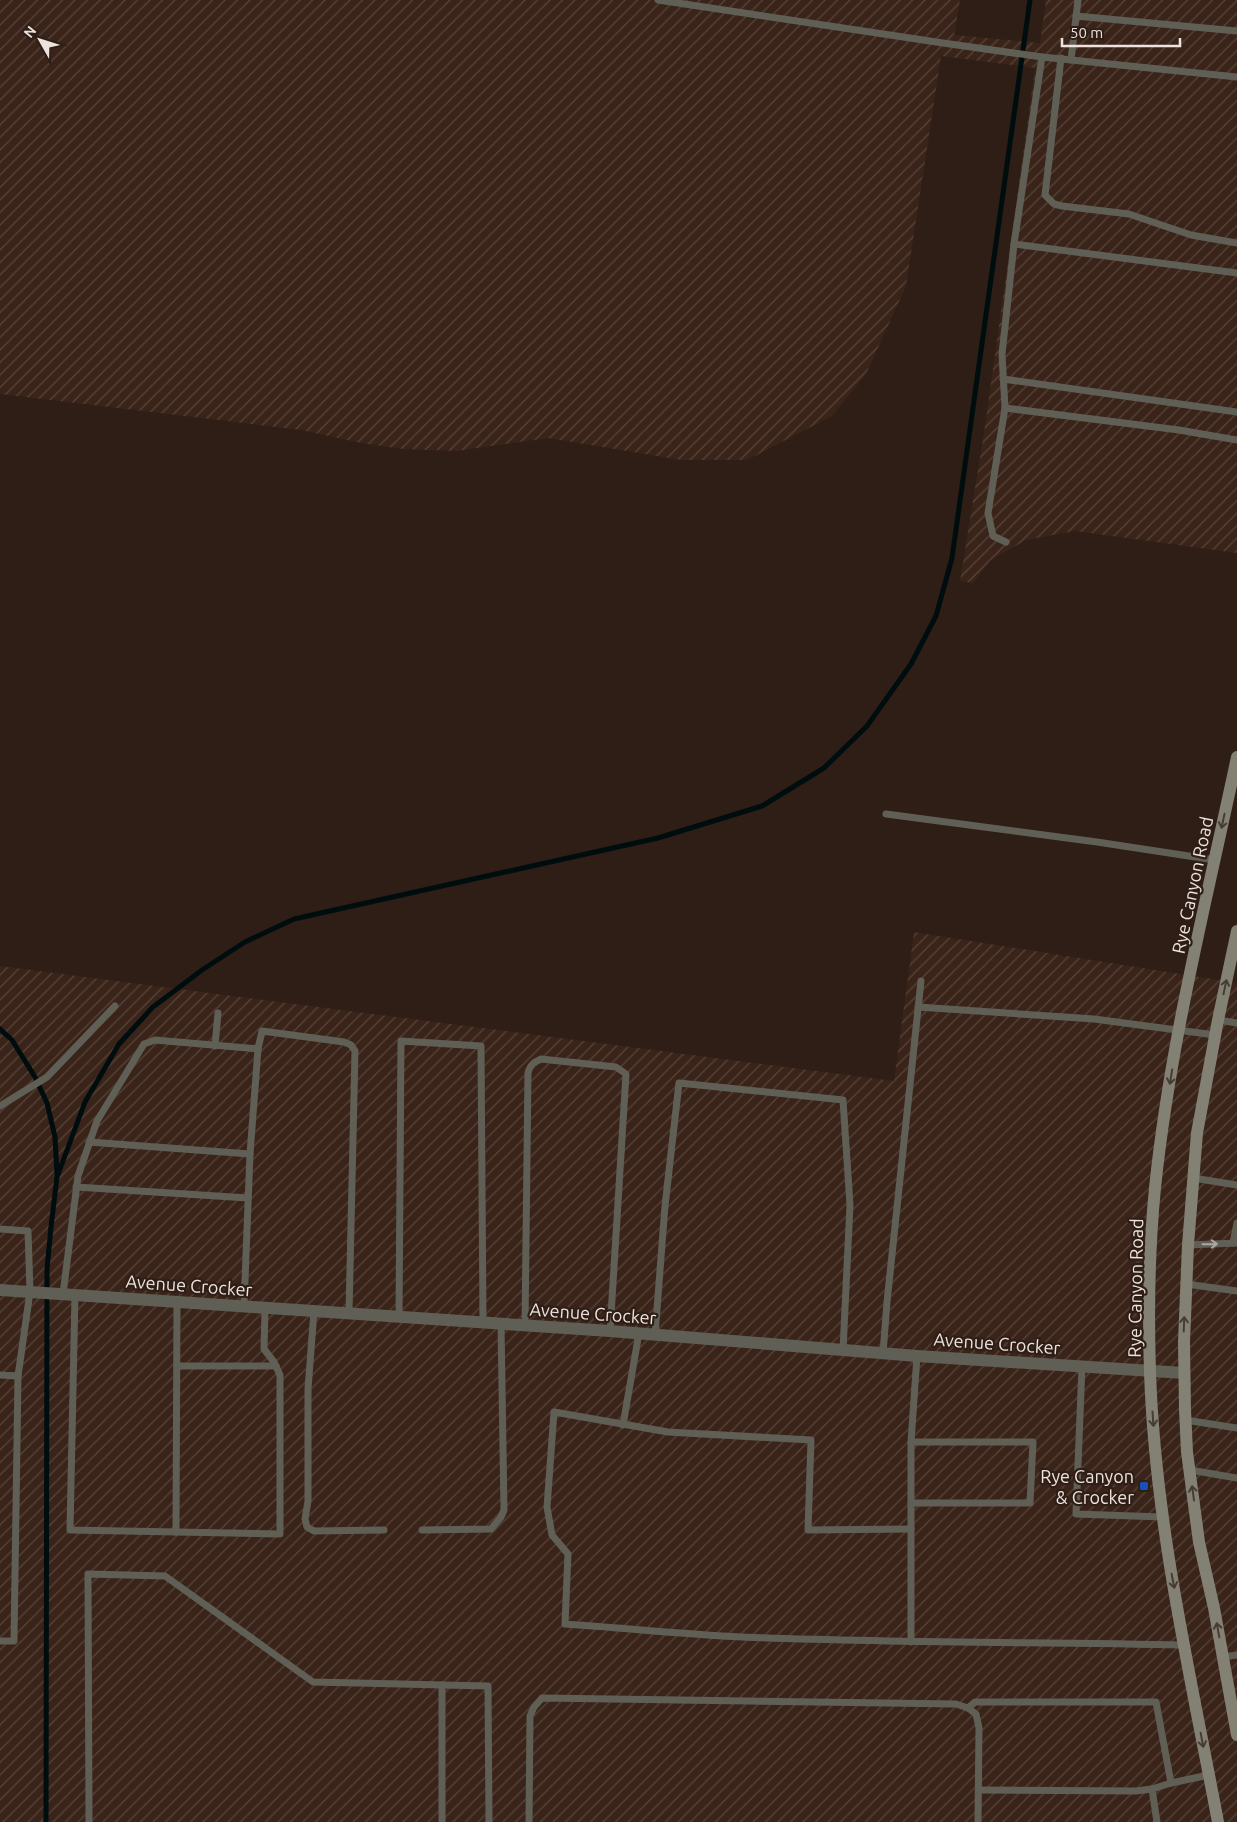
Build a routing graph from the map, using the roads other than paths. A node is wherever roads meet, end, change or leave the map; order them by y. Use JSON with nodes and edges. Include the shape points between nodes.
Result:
{"nodes":[{"id":1,"x":658,"y":0,"type":"edge"},
{"id":2,"x":1078,"y":0,"type":"edge"},
{"id":3,"x":1076,"y":16,"type":"junction"},
{"id":4,"x":1237,"y":31,"type":"edge"},
{"id":5,"x":1042,"y":57,"type":"junction"},
{"id":6,"x":1061,"y":58,"type":"junction"},
{"id":7,"x":1070,"y":60,"type":"junction"},
{"id":8,"x":1237,"y":77,"type":"edge"},
{"id":9,"x":1237,"y":243,"type":"edge"},
{"id":10,"x":1014,"y":244,"type":"junction"},
{"id":11,"x":1237,"y":273,"type":"edge"},
{"id":12,"x":1003,"y":379,"type":"junction"},
{"id":13,"x":1005,"y":408,"type":"junction"},
{"id":14,"x":1237,"y":412,"type":"edge"},
{"id":15,"x":1237,"y":440,"type":"edge"},
{"id":16,"x":1006,"y":542,"type":"dead end"},
{"id":17,"x":1237,"y":757,"type":"edge"},
{"id":18,"x":886,"y":814,"type":"dead end"},
{"id":19,"x":1215,"y":860,"type":"junction"},
{"id":20,"x":1237,"y":931,"type":"edge"},
{"id":21,"x":921,"y":981,"type":"dead end"},
{"id":22,"x":115,"y":1006,"type":"dead end"},
{"id":23,"x":918,"y":1007,"type":"junction"},
{"id":24,"x":218,"y":1013,"type":"dead end"},
{"id":25,"x":1218,"y":1020,"type":"junction"},
{"id":26,"x":1237,"y":1023,"type":"edge"},
{"id":27,"x":1179,"y":1029,"type":"junction"},
{"id":28,"x":1216,"y":1035,"type":"junction"},
{"id":29,"x":215,"y":1046,"type":"junction"},
{"id":30,"x":258,"y":1049,"type":"junction"},
{"id":31,"x":0,"y":1106,"type":"edge"},
{"id":32,"x":89,"y":1142,"type":"junction"},
{"id":33,"x":250,"y":1154,"type":"junction"},
{"id":34,"x":1193,"y":1178,"type":"junction"},
{"id":35,"x":1237,"y":1185,"type":"edge"},
{"id":36,"x":76,"y":1187,"type":"junction"},
{"id":37,"x":248,"y":1198,"type":"junction"},
{"id":38,"x":1237,"y":1223,"type":"edge"},
{"id":39,"x":0,"y":1229,"type":"edge"},
{"id":40,"x":1235,"y":1243,"type":"edge"},
{"id":41,"x":1188,"y":1244,"type":"junction"},
{"id":42,"x":1186,"y":1284,"type":"junction"},
{"id":43,"x":0,"y":1290,"type":"edge"},
{"id":44,"x":1237,"y":1291,"type":"edge"},
{"id":45,"x":30,"y":1292,"type":"junction"},
{"id":46,"x":69,"y":1295,"type":"junction"},
{"id":47,"x":177,"y":1302,"type":"junction"},
{"id":48,"x":244,"y":1306,"type":"junction"},
{"id":49,"x":265,"y":1308,"type":"junction"},
{"id":50,"x":314,"y":1311,"type":"junction"},
{"id":51,"x":349,"y":1313,"type":"junction"},
{"id":52,"x":399,"y":1317,"type":"junction"},
{"id":53,"x":483,"y":1323,"type":"junction"},
{"id":54,"x":501,"y":1324,"type":"junction"},
{"id":55,"x":524,"y":1325,"type":"junction"},
{"id":56,"x":610,"y":1331,"type":"junction"},
{"id":57,"x":639,"y":1333,"type":"junction"},
{"id":58,"x":655,"y":1334,"type":"junction"},
{"id":59,"x":843,"y":1350,"type":"junction"},
{"id":60,"x":883,"y":1353,"type":"junction"},
{"id":61,"x":917,"y":1356,"type":"junction"},
{"id":62,"x":177,"y":1366,"type":"junction"},
{"id":63,"x":276,"y":1366,"type":"junction"},
{"id":64,"x":1082,"y":1366,"type":"junction"},
{"id":65,"x":1150,"y":1371,"type":"junction"},
{"id":66,"x":1184,"y":1373,"type":"junction"},
{"id":67,"x":0,"y":1375,"type":"edge"},
{"id":68,"x":18,"y":1376,"type":"junction"},
{"id":69,"x":1185,"y":1420,"type":"junction"},
{"id":70,"x":623,"y":1425,"type":"junction"},
{"id":71,"x":1237,"y":1428,"type":"edge"},
{"id":72,"x":911,"y":1442,"type":"junction"},
{"id":73,"x":1190,"y":1470,"type":"junction"},
{"id":74,"x":1237,"y":1478,"type":"edge"},
{"id":75,"x":911,"y":1504,"type":"junction"},
{"id":76,"x":1162,"y":1517,"type":"junction"},
{"id":77,"x":911,"y":1529,"type":"junction"},
{"id":78,"x":384,"y":1530,"type":"dead end"},
{"id":79,"x":422,"y":1530,"type":"dead end"},
{"id":80,"x":176,"y":1532,"type":"junction"},
{"id":81,"x":0,"y":1642,"type":"edge"},
{"id":82,"x":911,"y":1642,"type":"junction"},
{"id":83,"x":1184,"y":1645,"type":"junction"},
{"id":84,"x":1237,"y":1655,"type":"edge"},
{"id":85,"x":1223,"y":1657,"type":"junction"},
{"id":86,"x":442,"y":1685,"type":"junction"},
{"id":87,"x":1233,"y":1694,"type":"edge"},
{"id":88,"x":968,"y":1708,"type":"junction"},
{"id":89,"x":1237,"y":1736,"type":"edge"},
{"id":90,"x":1209,"y":1775,"type":"junction"},
{"id":91,"x":1171,"y":1783,"type":"junction"},
{"id":92,"x":1152,"y":1789,"type":"junction"},
{"id":93,"x":978,"y":1790,"type":"junction"},
{"id":94,"x":89,"y":1822,"type":"edge"},
{"id":95,"x":442,"y":1822,"type":"edge"},
{"id":96,"x":489,"y":1822,"type":"edge"},
{"id":97,"x":529,"y":1822,"type":"edge"},
{"id":98,"x":978,"y":1822,"type":"edge"},
{"id":99,"x":1157,"y":1822,"type":"edge"},
{"id":100,"x":1218,"y":1822,"type":"edge"}],
"edges":[{"from":1,"to":5,"type":"lane"},
{"from":2,"to":3,"type":"lane"},
{"from":3,"to":4,"type":"lane"},
{"from":3,"to":7,"type":"lane"},
{"from":5,"to":6,"type":"lane"},
{"from":5,"to":10,"type":"lane"},
{"from":6,"to":7,"type":"lane"},
{"from":6,"to":9,"type":"lane","via":[[1045,195],[1054,204],[1062,206],[1129,214],[1190,235]]},
{"from":7,"to":8,"type":"lane"},
{"from":10,"to":11,"type":"lane"},
{"from":10,"to":12,"type":"lane","via":[[1002,354]]},
{"from":12,"to":13,"type":"lane"},
{"from":12,"to":14,"type":"lane"},
{"from":13,"to":15,"type":"lane"},
{"from":13,"to":16,"type":"lane","via":[[988,513],[993,536]]},
{"from":17,"to":19,"type":"main road","name":"Rye Canyon Road","one_way":true},
{"from":18,"to":19,"type":"lane"},
{"from":19,"to":27,"type":"main road","name":"Rye Canyon Road"},
{"from":25,"to":20,"type":"main road","one_way":true},
{"from":21,"to":23,"type":"lane"},
{"from":22,"to":31,"type":"lane","via":[[55,1070]]},
{"from":23,"to":27,"type":"lane","via":[[1094,1019]]},
{"from":23,"to":60,"type":"lane"},
{"from":24,"to":29,"type":"lane"},
{"from":25,"to":26,"type":"lane"},
{"from":25,"to":28,"type":"main road"},
{"from":27,"to":28,"type":"lane"},
{"from":27,"to":65,"type":"main road","name":"Rye Canyon Road","one_way":true,"via":[[1155,1190]]},
{"from":28,"to":34,"type":"main road","via":[[1197,1133]]},
{"from":29,"to":30,"type":"lane"},
{"from":29,"to":32,"type":"lane","via":[[155,1040],[144,1044],[97,1121]]},
{"from":30,"to":33,"type":"lane"},
{"from":30,"to":51,"type":"lane","via":[[262,1031],[344,1042],[352,1044],[355,1051]]},
{"from":32,"to":33,"type":"lane"},
{"from":32,"to":36,"type":"lane"},
{"from":33,"to":37,"type":"lane"},
{"from":34,"to":35,"type":"lane"},
{"from":34,"to":41,"type":"main road"},
{"from":36,"to":37,"type":"lane"},
{"from":36,"to":46,"type":"lane"},
{"from":37,"to":48,"type":"lane"},
{"from":38,"to":40,"type":"lane"},
{"from":39,"to":45,"type":"lane","via":[[28,1231]]},
{"from":41,"to":40,"type":"lane","one_way":true},
{"from":41,"to":42,"type":"main road"},
{"from":42,"to":44,"type":"lane"},
{"from":66,"to":42,"type":"main road","one_way":true},
{"from":43,"to":45,"type":"street","name":"Avenue Crocker"},
{"from":45,"to":46,"type":"street","name":"Avenue Crocker"},
{"from":45,"to":68,"type":"lane"},
{"from":46,"to":47,"type":"street","name":"Avenue Crocker"},
{"from":46,"to":80,"type":"lane","via":[[70,1530]]},
{"from":47,"to":48,"type":"street","name":"Avenue Crocker"},
{"from":47,"to":62,"type":"lane"},
{"from":48,"to":49,"type":"street","name":"Avenue Crocker"},
{"from":49,"to":50,"type":"street","name":"Avenue Crocker"},
{"from":49,"to":63,"type":"lane","via":[[264,1349]]},
{"from":50,"to":51,"type":"street","name":"Avenue Crocker"},
{"from":50,"to":78,"type":"lane","via":[[308,1389],[307,1527],[314,1531]]},
{"from":51,"to":52,"type":"street","name":"Avenue Crocker"},
{"from":52,"to":53,"type":"street","name":"Avenue Crocker"},
{"from":52,"to":53,"type":"lane","via":[[401,1041],[481,1046]]},
{"from":53,"to":54,"type":"street","name":"Avenue Crocker"},
{"from":54,"to":55,"type":"street","name":"Avenue Crocker"},
{"from":54,"to":79,"type":"lane","via":[[504,1501],[501,1517],[491,1529]]},
{"from":55,"to":56,"type":"street","name":"Avenue Crocker"},
{"from":55,"to":56,"type":"lane","via":[[528,1073],[530,1066],[541,1059],[616,1067],[626,1074]]},
{"from":56,"to":57,"type":"street","name":"Avenue Crocker"},
{"from":57,"to":58,"type":"street","name":"Avenue Crocker"},
{"from":57,"to":70,"type":"lane"},
{"from":58,"to":59,"type":"street","name":"Avenue Crocker"},
{"from":58,"to":59,"type":"lane","via":[[679,1083],[843,1100],[850,1205]]},
{"from":59,"to":60,"type":"street","name":"Avenue Crocker"},
{"from":60,"to":61,"type":"street","name":"Avenue Crocker"},
{"from":61,"to":64,"type":"street","name":"Avenue Crocker"},
{"from":61,"to":72,"type":"lane"},
{"from":62,"to":63,"type":"lane"},
{"from":62,"to":80,"type":"lane"},
{"from":63,"to":80,"type":"lane","via":[[280,1375],[280,1534]]},
{"from":64,"to":65,"type":"street","name":"Avenue Crocker"},
{"from":64,"to":76,"type":"lane","via":[[1076,1514]]},
{"from":65,"to":66,"type":"street","name":"Avenue Crocker"},
{"from":65,"to":76,"type":"main road","name":"Rye Canyon Road","one_way":true},
{"from":66,"to":69,"type":"main road"},
{"from":67,"to":68,"type":"lane"},
{"from":68,"to":81,"type":"lane","via":[[14,1641]]},
{"from":69,"to":71,"type":"lane"},
{"from":69,"to":73,"type":"main road"},
{"from":70,"to":77,"type":"lane","via":[[668,1432],[811,1440],[808,1530]]},
{"from":70,"to":82,"type":"lane","via":[[554,1412],[547,1507],[552,1534],[568,1554],[565,1624],[741,1637]]},
{"from":72,"to":75,"type":"lane"},
{"from":72,"to":75,"type":"lane","via":[[1033,1442],[1030,1503]]},
{"from":73,"to":74,"type":"lane"},
{"from":85,"to":73,"type":"main road","one_way":true,"via":[[1199,1542]]},
{"from":75,"to":77,"type":"lane"},
{"from":76,"to":83,"type":"main road","name":"Rye Canyon Road","one_way":true},
{"from":77,"to":82,"type":"lane"},
{"from":82,"to":83,"type":"lane"},
{"from":83,"to":90,"type":"main road","name":"Rye Canyon Road","one_way":true},
{"from":84,"to":85,"type":"lane"},
{"from":85,"to":87,"type":"main road"},
{"from":86,"to":94,"type":"lane","via":[[313,1682],[164,1576],[88,1574]]},
{"from":86,"to":95,"type":"lane"},
{"from":86,"to":96,"type":"lane","via":[[488,1686]]},
{"from":87,"to":89,"type":"main road"},
{"from":88,"to":91,"type":"lane","via":[[975,1702],[1156,1702]]},
{"from":88,"to":93,"type":"lane","via":[[976,1714],[979,1728]]},
{"from":88,"to":97,"type":"lane","via":[[956,1704],[542,1698],[530,1716]]},
{"from":90,"to":91,"type":"lane"},
{"from":90,"to":100,"type":"main road","name":"Rye Canyon Road"},
{"from":91,"to":92,"type":"lane"},
{"from":92,"to":93,"type":"lane"},
{"from":92,"to":99,"type":"lane"},
{"from":93,"to":98,"type":"lane"}]}
